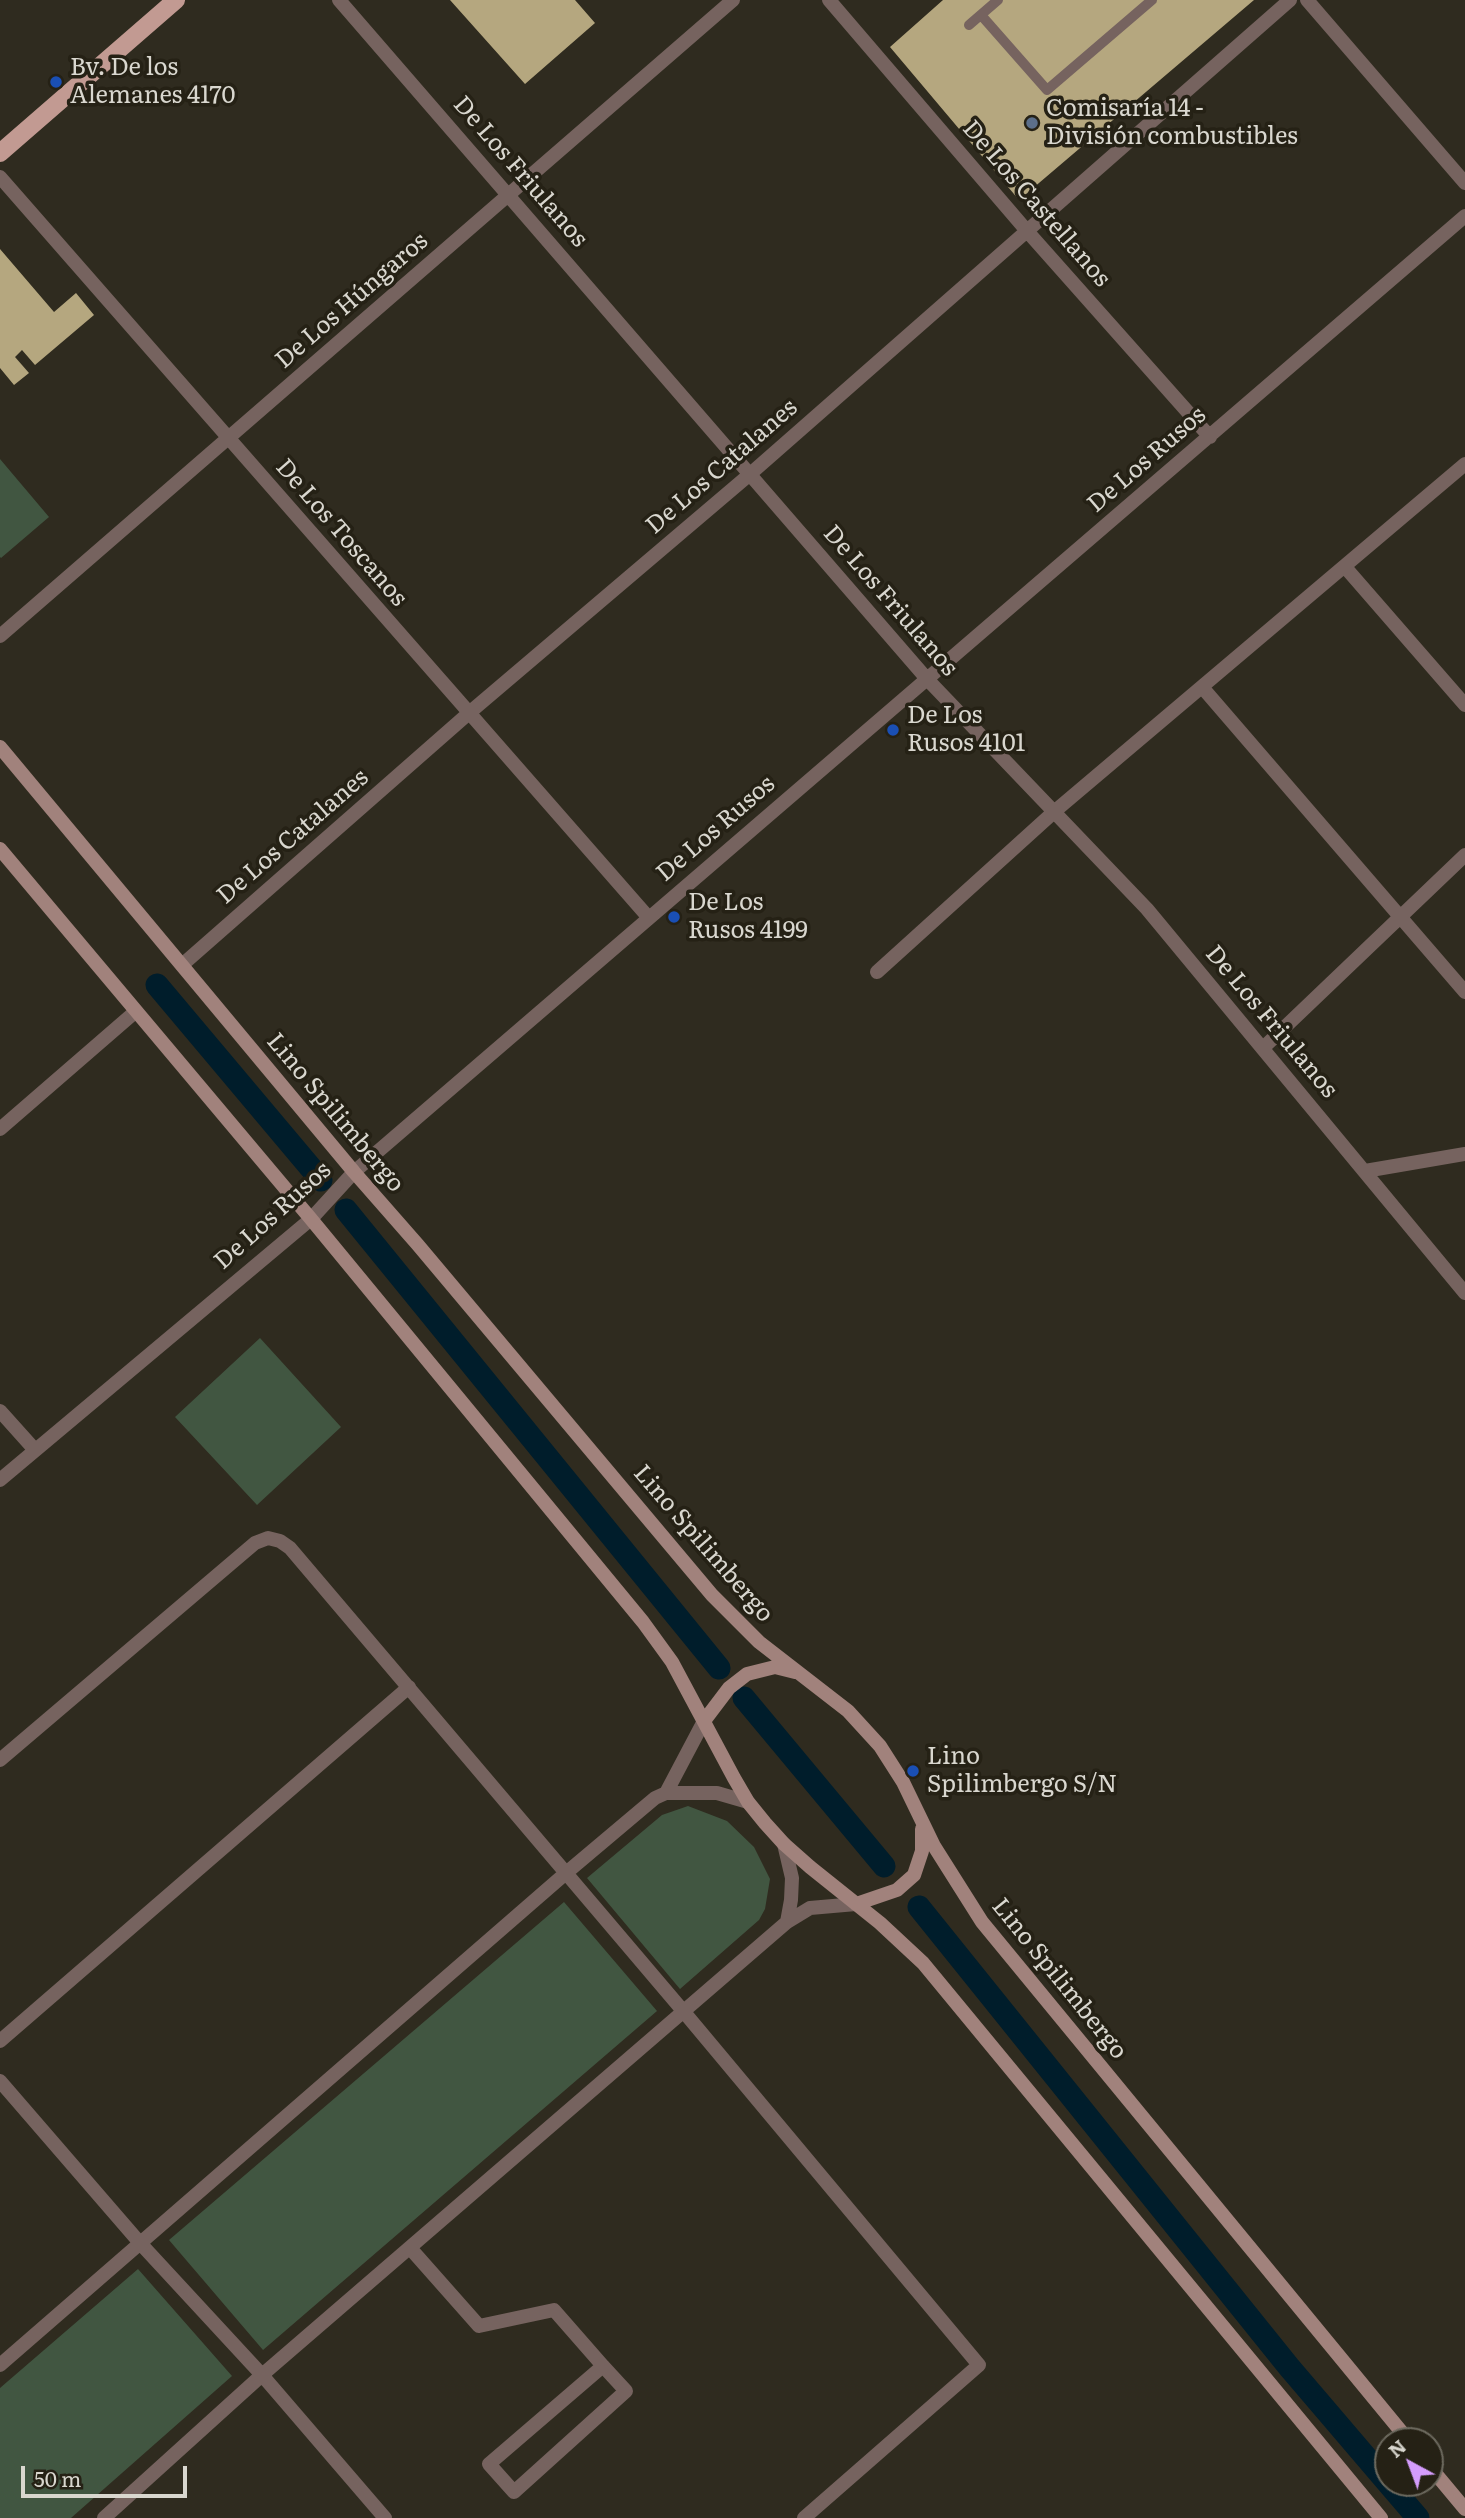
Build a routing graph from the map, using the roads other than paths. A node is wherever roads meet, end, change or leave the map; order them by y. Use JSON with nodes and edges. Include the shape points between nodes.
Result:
{"nodes":[{"id":1,"x":176,"y":0,"type":"edge"},
{"id":2,"x":339,"y":0,"type":"edge"},
{"id":3,"x":733,"y":0,"type":"edge"},
{"id":4,"x":829,"y":0,"type":"edge"},
{"id":5,"x":999,"y":0,"type":"edge"},
{"id":6,"x":1152,"y":0,"type":"edge"},
{"id":7,"x":1290,"y":0,"type":"edge"},
{"id":8,"x":1307,"y":0,"type":"edge"},
{"id":9,"x":981,"y":15,"type":"junction"},
{"id":10,"x":969,"y":25,"type":"dead end"},
{"id":11,"x":0,"y":153,"type":"edge"},
{"id":12,"x":0,"y":177,"type":"edge"},
{"id":13,"x":1465,"y":183,"type":"edge"},
{"id":14,"x":509,"y":194,"type":"junction"},
{"id":15,"x":1465,"y":216,"type":"edge"},
{"id":16,"x":1027,"y":231,"type":"junction"},
{"id":17,"x":1210,"y":437,"type":"junction"},
{"id":18,"x":228,"y":438,"type":"junction"},
{"id":19,"x":1465,"y":464,"type":"edge"},
{"id":20,"x":749,"y":475,"type":"junction"},
{"id":21,"x":1345,"y":567,"type":"junction"},
{"id":22,"x":0,"y":636,"type":"edge"},
{"id":23,"x":927,"y":678,"type":"junction"},
{"id":24,"x":1202,"y":687,"type":"junction"},
{"id":25,"x":1465,"y":705,"type":"edge"},
{"id":26,"x":469,"y":713,"type":"junction"},
{"id":27,"x":0,"y":747,"type":"edge"},
{"id":28,"x":1055,"y":811,"type":"junction"},
{"id":29,"x":0,"y":849,"type":"edge"},
{"id":30,"x":1465,"y":855,"type":"edge"},
{"id":31,"x":1400,"y":916,"type":"junction"},
{"id":32,"x":649,"y":918,"type":"junction"},
{"id":33,"x":182,"y":965,"type":"junction"},
{"id":34,"x":877,"y":972,"type":"dead end"},
{"id":35,"x":1465,"y":992,"type":"edge"},
{"id":36,"x":135,"y":1012,"type":"junction"},
{"id":37,"x":1264,"y":1048,"type":"junction"},
{"id":38,"x":0,"y":1129,"type":"edge"},
{"id":39,"x":1465,"y":1154,"type":"edge"},
{"id":40,"x":1365,"y":1171,"type":"junction"},
{"id":41,"x":354,"y":1172,"type":"junction"},
{"id":42,"x":311,"y":1219,"type":"junction"},
{"id":43,"x":1465,"y":1293,"type":"edge"},
{"id":44,"x":0,"y":1410,"type":"edge"},
{"id":45,"x":35,"y":1450,"type":"junction"},
{"id":46,"x":0,"y":1480,"type":"edge"},
{"id":47,"x":802,"y":1676,"type":"junction"},
{"id":48,"x":409,"y":1687,"type":"junction"},
{"id":49,"x":704,"y":1721,"type":"junction"},
{"id":50,"x":0,"y":1760,"type":"edge"},
{"id":51,"x":666,"y":1793,"type":"junction"},
{"id":52,"x":748,"y":1802,"type":"junction"},
{"id":53,"x":921,"y":1822,"type":"junction"},
{"id":54,"x":784,"y":1844,"type":"junction"},
{"id":55,"x":566,"y":1872,"type":"junction"},
{"id":56,"x":856,"y":1903,"type":"junction"},
{"id":57,"x":787,"y":1922,"type":"junction"},
{"id":58,"x":684,"y":2012,"type":"junction"},
{"id":59,"x":0,"y":2041,"type":"edge"},
{"id":60,"x":0,"y":2081,"type":"edge"},
{"id":61,"x":140,"y":2243,"type":"junction"},
{"id":62,"x":410,"y":2248,"type":"junction"},
{"id":63,"x":0,"y":2365,"type":"edge"},
{"id":64,"x":603,"y":2365,"type":"junction"},
{"id":65,"x":262,"y":2375,"type":"junction"},
{"id":66,"x":1397,"y":2427,"type":"edge"},
{"id":67,"x":1444,"y":2484,"type":"edge"},
{"id":68,"x":1465,"y":2510,"type":"edge"},
{"id":69,"x":104,"y":2518,"type":"edge"},
{"id":70,"x":385,"y":2518,"type":"edge"},
{"id":71,"x":804,"y":2518,"type":"edge"},
{"id":72,"x":1381,"y":2518,"type":"edge"}],
"edges":[{"from":1,"to":11,"type":"main road"},
{"from":2,"to":14,"type":"street","name":"De Los Friulanos"},
{"from":3,"to":14,"type":"street","name":"De Los Húngaros"},
{"from":4,"to":16,"type":"street","name":"De Los Castellanos"},
{"from":5,"to":9,"type":"lane"},
{"from":6,"to":9,"type":"lane","via":[[1047,90]]},
{"from":7,"to":16,"type":"street","name":"De Los Catalanes"},
{"from":8,"to":13,"type":"street"},
{"from":9,"to":10,"type":"lane"},
{"from":12,"to":18,"type":"street","name":"De Los Toscanos"},
{"from":14,"to":18,"type":"street","name":"De Los Húngaros"},
{"from":14,"to":20,"type":"street","name":"De Los Friulanos"},
{"from":15,"to":17,"type":"street","name":"De Los Rusos"},
{"from":16,"to":17,"type":"street","name":"De Los Castellanos"},
{"from":16,"to":20,"type":"street","name":"De Los Catalanes"},
{"from":17,"to":23,"type":"street","name":"De Los Rusos"},
{"from":18,"to":22,"type":"street","name":"De Los Húngaros"},
{"from":18,"to":26,"type":"street","name":"De Los Toscanos"},
{"from":19,"to":21,"type":"street"},
{"from":20,"to":23,"type":"street","name":"De Los Friulanos"},
{"from":20,"to":26,"type":"street","name":"De Los Catalanes"},
{"from":21,"to":24,"type":"street"},
{"from":21,"to":25,"type":"street"},
{"from":23,"to":28,"type":"street","name":"De Los Friulanos"},
{"from":23,"to":32,"type":"street","name":"De Los Rusos"},
{"from":24,"to":28,"type":"street"},
{"from":24,"to":31,"type":"street"},
{"from":26,"to":32,"type":"street","name":"De Los Toscanos"},
{"from":26,"to":33,"type":"street","name":"De Los Catalanes"},
{"from":27,"to":33,"type":"main road","name":"Lino Spilimbergo"},
{"from":28,"to":34,"type":"street"},
{"from":28,"to":37,"type":"street","name":"De Los Friulanos","via":[[1129,888]]},
{"from":29,"to":36,"type":"main road"},
{"from":30,"to":31,"type":"street"},
{"from":31,"to":35,"type":"street"},
{"from":31,"to":37,"type":"street"},
{"from":32,"to":41,"type":"street","name":"De Los Rusos"},
{"from":33,"to":41,"type":"main road","name":"Lino Spilimbergo"},
{"from":36,"to":38,"type":"street"},
{"from":36,"to":42,"type":"main road"},
{"from":37,"to":40,"type":"street","name":"De Los Friulanos"},
{"from":39,"to":40,"type":"street"},
{"from":40,"to":43,"type":"street","name":"De Los Friulanos"},
{"from":41,"to":42,"type":"street","name":"De Los Rusos"},
{"from":41,"to":47,"type":"main road","name":"Lino Spilimbergo","via":[[712,1595]]},
{"from":42,"to":45,"type":"street","name":"De Los Rusos"},
{"from":42,"to":49,"type":"main road","via":[[643,1622],[672,1662]]},
{"from":44,"to":45,"type":"street"},
{"from":45,"to":46,"type":"street","name":"De Los Rusos"},
{"from":47,"to":49,"type":"main road","via":[[775,1667],[747,1674],[729,1688]]},
{"from":47,"to":53,"type":"main road","name":"Lino Spilimbergo","via":[[848,1711],[880,1746]]},
{"from":48,"to":50,"type":"street","via":[[290,1548],[268,1538],[255,1543]]},
{"from":48,"to":55,"type":"street"},
{"from":48,"to":59,"type":"street"},
{"from":49,"to":51,"type":"street"},
{"from":49,"to":52,"type":"main road"},
{"from":51,"to":52,"type":"street","via":[[717,1793]]},
{"from":51,"to":55,"type":"street"},
{"from":52,"to":54,"type":"main road"},
{"from":53,"to":56,"type":"main road","via":[[922,1851],[914,1875],[897,1890]]},
{"from":53,"to":66,"type":"main road","name":"Lino Spilimbergo","via":[[959,1888],[998,1942]]},
{"from":54,"to":56,"type":"main road"},
{"from":54,"to":57,"type":"street","via":[[792,1878]]},
{"from":55,"to":58,"type":"street"},
{"from":55,"to":61,"type":"street"},
{"from":56,"to":57,"type":"street","via":[[810,1908]]},
{"from":56,"to":72,"type":"main road","via":[[932,1973]]},
{"from":57,"to":58,"type":"street"},
{"from":58,"to":62,"type":"street"},
{"from":58,"to":71,"type":"street","via":[[979,2365]]},
{"from":60,"to":61,"type":"street"},
{"from":61,"to":63,"type":"street"},
{"from":61,"to":65,"type":"street"},
{"from":62,"to":64,"type":"street","via":[[479,2326],[554,2310]]},
{"from":62,"to":65,"type":"street"},
{"from":64,"to":64,"type":"street","via":[[626,2391],[514,2492],[489,2464]]},
{"from":65,"to":69,"type":"street"},
{"from":65,"to":70,"type":"street"},
{"from":67,"to":68,"type":"main road"}]}
